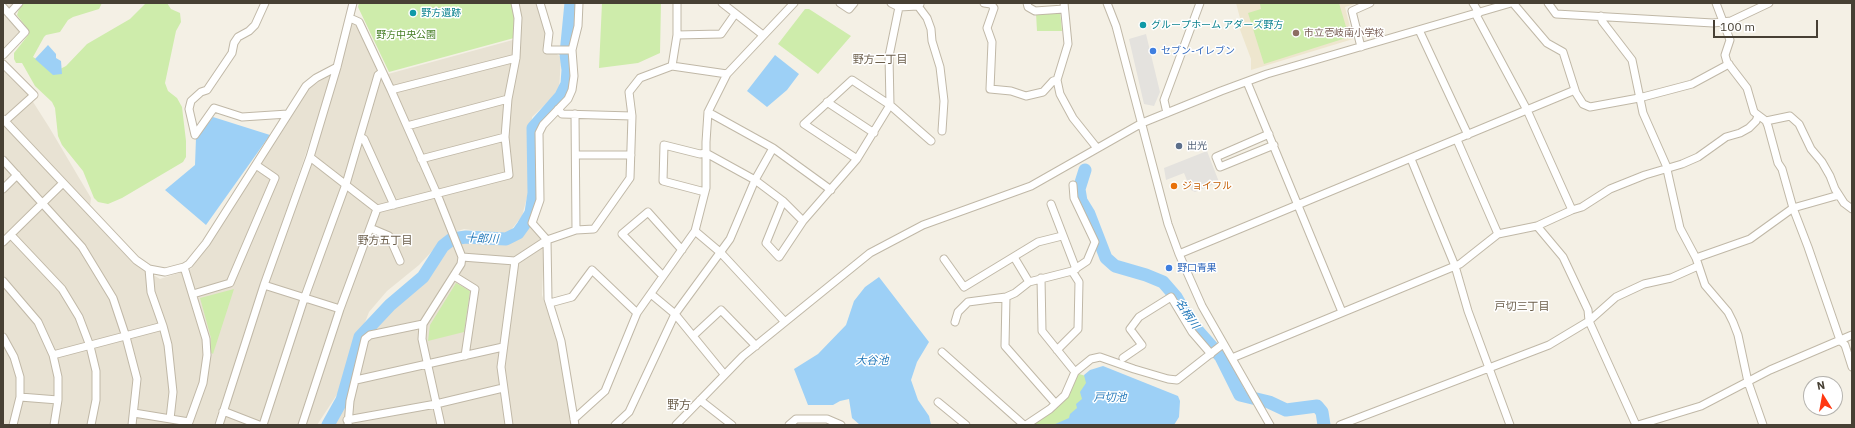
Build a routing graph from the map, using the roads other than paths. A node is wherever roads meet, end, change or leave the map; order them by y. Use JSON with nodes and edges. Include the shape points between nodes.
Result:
{"nodes":[{"id":1,"x":19,"y":3,"type":"edge"},
{"id":2,"x":265,"y":3,"type":"edge"},
{"id":3,"x":353,"y":3,"type":"edge"},
{"id":4,"x":515,"y":3,"type":"edge"},
{"id":5,"x":540,"y":3,"type":"edge"},
{"id":6,"x":579,"y":3,"type":"edge"},
{"id":7,"x":677,"y":3,"type":"edge"},
{"id":8,"x":722,"y":3,"type":"edge"},
{"id":9,"x":794,"y":3,"type":"edge"},
{"id":10,"x":840,"y":3,"type":"edge"},
{"id":11,"x":854,"y":3,"type":"edge"},
{"id":12,"x":984,"y":3,"type":"edge"},
{"id":13,"x":1027,"y":3,"type":"edge"},
{"id":14,"x":1107,"y":3,"type":"edge"},
{"id":15,"x":1200,"y":3,"type":"edge"},
{"id":16,"x":1370,"y":3,"type":"edge"},
{"id":17,"x":1473,"y":3,"type":"edge"},
{"id":18,"x":1512,"y":3,"type":"edge"},
{"id":19,"x":1548,"y":3,"type":"edge"},
{"id":20,"x":1716,"y":3,"type":"edge"},
{"id":21,"x":1768,"y":3,"type":"edge"},
{"id":22,"x":895,"y":4,"type":"edge"},
{"id":23,"x":920,"y":5,"type":"edge"},
{"id":24,"x":1064,"y":6,"type":"edge"},
{"id":25,"x":3,"y":7,"type":"edge"},
{"id":26,"x":1477,"y":13,"type":"junction"},
{"id":27,"x":9,"y":14,"type":"junction"},
{"id":28,"x":735,"y":14,"type":"junction"},
{"id":29,"x":1601,"y":16,"type":"junction"},
{"id":30,"x":350,"y":18,"type":"junction"},
{"id":31,"x":1722,"y":22,"type":"junction"},
{"id":32,"x":1419,"y":30,"type":"junction"},
{"id":33,"x":677,"y":35,"type":"junction"},
{"id":34,"x":763,"y":35,"type":"junction"},
{"id":35,"x":1361,"y":47,"type":"junction"},
{"id":36,"x":572,"y":50,"type":"junction"},
{"id":37,"x":3,"y":55,"type":"edge"},
{"id":38,"x":516,"y":58,"type":"junction"},
{"id":39,"x":3,"y":64,"type":"edge"},
{"id":40,"x":1729,"y":64,"type":"junction"},
{"id":41,"x":672,"y":66,"type":"junction"},
{"id":42,"x":337,"y":67,"type":"junction"},
{"id":43,"x":382,"y":72,"type":"junction"},
{"id":44,"x":727,"y":74,"type":"junction"},
{"id":45,"x":1057,"y":80,"type":"junction"},
{"id":46,"x":1247,"y":82,"type":"junction"},
{"id":47,"x":391,"y":90,"type":"junction"},
{"id":48,"x":1575,"y":90,"type":"junction"},
{"id":49,"x":1639,"y":98,"type":"junction"},
{"id":50,"x":508,"y":99,"type":"junction"},
{"id":51,"x":827,"y":102,"type":"junction"},
{"id":52,"x":890,"y":105,"type":"junction"},
{"id":53,"x":558,"y":109,"type":"junction"},
{"id":54,"x":1527,"y":110,"type":"junction"},
{"id":55,"x":708,"y":112,"type":"junction"},
{"id":56,"x":1167,"y":113,"type":"junction"},
{"id":57,"x":288,"y":114,"type":"junction"},
{"id":58,"x":575,"y":114,"type":"junction"},
{"id":59,"x":632,"y":116,"type":"junction"},
{"id":60,"x":1758,"y":116,"type":"junction"},
{"id":61,"x":4,"y":120,"type":"edge"},
{"id":62,"x":1766,"y":121,"type":"junction"},
{"id":63,"x":1142,"y":123,"type":"junction"},
{"id":64,"x":407,"y":126,"type":"junction"},
{"id":65,"x":942,"y":131,"type":"dead end"},
{"id":66,"x":874,"y":133,"type":"junction"},
{"id":67,"x":1269,"y":134,"type":"junction"},
{"id":68,"x":1468,"y":135,"type":"junction"},
{"id":69,"x":360,"y":137,"type":"junction"},
{"id":70,"x":505,"y":137,"type":"junction"},
{"id":71,"x":1456,"y":140,"type":"junction"},
{"id":72,"x":931,"y":141,"type":"dead end"},
{"id":73,"x":1274,"y":145,"type":"junction"},
{"id":74,"x":773,"y":148,"type":"junction"},
{"id":75,"x":1097,"y":148,"type":"junction"},
{"id":76,"x":706,"y":153,"type":"junction"},
{"id":77,"x":576,"y":155,"type":"junction"},
{"id":78,"x":631,"y":155,"type":"junction"},
{"id":79,"x":310,"y":157,"type":"junction"},
{"id":80,"x":421,"y":159,"type":"junction"},
{"id":81,"x":857,"y":159,"type":"junction"},
{"id":82,"x":1411,"y":159,"type":"junction"},
{"id":83,"x":3,"y":160,"type":"edge"},
{"id":84,"x":256,"y":165,"type":"junction"},
{"id":85,"x":1666,"y":169,"type":"junction"},
{"id":86,"x":17,"y":175,"type":"junction"},
{"id":87,"x":755,"y":180,"type":"junction"},
{"id":88,"x":63,"y":183,"type":"junction"},
{"id":89,"x":346,"y":184,"type":"junction"},
{"id":90,"x":1073,"y":185,"type":"dead end"},
{"id":91,"x":3,"y":188,"type":"edge"},
{"id":92,"x":831,"y":190,"type":"junction"},
{"id":93,"x":705,"y":192,"type":"junction"},
{"id":94,"x":437,"y":194,"type":"junction"},
{"id":95,"x":1839,"y":195,"type":"junction"},
{"id":96,"x":783,"y":201,"type":"junction"},
{"id":97,"x":44,"y":202,"type":"junction"},
{"id":98,"x":1052,"y":204,"type":"dead end"},
{"id":99,"x":1298,"y":204,"type":"junction"},
{"id":100,"x":394,"y":205,"type":"junction"},
{"id":101,"x":1793,"y":208,"type":"junction"},
{"id":102,"x":1852,"y":208,"type":"edge"},
{"id":103,"x":377,"y":209,"type":"junction"},
{"id":104,"x":1572,"y":210,"type":"junction"},
{"id":105,"x":803,"y":221,"type":"junction"},
{"id":106,"x":1537,"y":226,"type":"junction"},
{"id":107,"x":370,"y":228,"type":"junction"},
{"id":108,"x":576,"y":230,"type":"junction"},
{"id":109,"x":695,"y":231,"type":"junction"},
{"id":110,"x":1498,"y":234,"type":"junction"},
{"id":111,"x":11,"y":235,"type":"junction"},
{"id":112,"x":1062,"y":236,"type":"junction"},
{"id":113,"x":547,"y":240,"type":"junction"},
{"id":114,"x":3,"y":242,"type":"edge"},
{"id":115,"x":682,"y":250,"type":"junction"},
{"id":116,"x":721,"y":253,"type":"junction"},
{"id":117,"x":1179,"y":254,"type":"junction"},
{"id":118,"x":462,"y":257,"type":"junction"},
{"id":119,"x":1014,"y":257,"type":"junction"},
{"id":120,"x":1696,"y":258,"type":"junction"},
{"id":121,"x":944,"y":259,"type":"dead end"},
{"id":122,"x":400,"y":261,"type":"dead end"},
{"id":123,"x":515,"y":261,"type":"junction"},
{"id":124,"x":1455,"y":266,"type":"junction"},
{"id":125,"x":1698,"y":266,"type":"junction"},
{"id":126,"x":184,"y":267,"type":"junction"},
{"id":127,"x":149,"y":269,"type":"junction"},
{"id":128,"x":1074,"y":270,"type":"junction"},
{"id":129,"x":454,"y":276,"type":"junction"},
{"id":130,"x":663,"y":276,"type":"junction"},
{"id":131,"x":1041,"y":278,"type":"junction"},
{"id":132,"x":3,"y":281,"type":"edge"},
{"id":133,"x":1029,"y":282,"type":"junction"},
{"id":134,"x":264,"y":286,"type":"junction"},
{"id":135,"x":193,"y":294,"type":"junction"},
{"id":136,"x":651,"y":294,"type":"junction"},
{"id":137,"x":1006,"y":296,"type":"junction"},
{"id":138,"x":304,"y":299,"type":"junction"},
{"id":139,"x":550,"y":303,"type":"junction"},
{"id":140,"x":340,"y":309,"type":"junction"},
{"id":141,"x":1342,"y":312,"type":"junction"},
{"id":142,"x":637,"y":313,"type":"junction"},
{"id":143,"x":675,"y":314,"type":"junction"},
{"id":144,"x":1589,"y":321,"type":"junction"},
{"id":145,"x":785,"y":322,"type":"junction"},
{"id":146,"x":955,"y":322,"type":"dead end"},
{"id":147,"x":423,"y":324,"type":"junction"},
{"id":148,"x":163,"y":326,"type":"junction"},
{"id":149,"x":1852,"y":335,"type":"edge"},
{"id":150,"x":693,"y":336,"type":"junction"},
{"id":151,"x":3,"y":337,"type":"edge"},
{"id":152,"x":126,"y":337,"type":"junction"},
{"id":153,"x":1840,"y":340,"type":"junction"},
{"id":154,"x":90,"y":346,"type":"junction"},
{"id":155,"x":756,"y":346,"type":"junction"},
{"id":156,"x":503,"y":347,"type":"junction"},
{"id":157,"x":1217,"y":349,"type":"junction"},
{"id":158,"x":1057,"y":350,"type":"junction"},
{"id":159,"x":942,"y":352,"type":"dead end"},
{"id":160,"x":53,"y":355,"type":"junction"},
{"id":161,"x":465,"y":356,"type":"junction"},
{"id":162,"x":1123,"y":358,"type":"dead end"},
{"id":163,"x":1232,"y":358,"type":"junction"},
{"id":164,"x":426,"y":363,"type":"junction"},
{"id":165,"x":1488,"y":367,"type":"junction"},
{"id":166,"x":1852,"y":367,"type":"edge"},
{"id":167,"x":1075,"y":372,"type":"junction"},
{"id":168,"x":724,"y":374,"type":"junction"},
{"id":169,"x":356,"y":380,"type":"junction"},
{"id":170,"x":1748,"y":382,"type":"junction"},
{"id":171,"x":503,"y":388,"type":"junction"},
{"id":172,"x":20,"y":397,"type":"junction"},
{"id":173,"x":58,"y":400,"type":"junction"},
{"id":174,"x":700,"y":400,"type":"junction"},
{"id":175,"x":938,"y":402,"type":"dead end"},
{"id":176,"x":1055,"y":403,"type":"junction"},
{"id":177,"x":436,"y":404,"type":"junction"},
{"id":178,"x":223,"y":411,"type":"junction"},
{"id":179,"x":134,"y":413,"type":"junction"},
{"id":180,"x":170,"y":419,"type":"junction"},
{"id":181,"x":348,"y":422,"type":"edge"},
{"id":182,"x":575,"y":422,"type":"edge"},
{"id":183,"x":1267,"y":424,"type":"edge"},
{"id":184,"x":13,"y":425,"type":"edge"},
{"id":185,"x":54,"y":425,"type":"edge"},
{"id":186,"x":91,"y":425,"type":"edge"},
{"id":187,"x":132,"y":425,"type":"edge"},
{"id":188,"x":218,"y":425,"type":"edge"},
{"id":189,"x":259,"y":425,"type":"edge"},
{"id":190,"x":263,"y":425,"type":"edge"},
{"id":191,"x":302,"y":425,"type":"edge"},
{"id":192,"x":441,"y":425,"type":"edge"},
{"id":193,"x":509,"y":425,"type":"edge"},
{"id":194,"x":615,"y":425,"type":"edge"},
{"id":195,"x":676,"y":425,"type":"edge"},
{"id":196,"x":732,"y":425,"type":"edge"},
{"id":197,"x":789,"y":425,"type":"edge"},
{"id":198,"x":841,"y":425,"type":"edge"},
{"id":199,"x":966,"y":425,"type":"edge"},
{"id":200,"x":1025,"y":425,"type":"edge"},
{"id":201,"x":1340,"y":425,"type":"edge"},
{"id":202,"x":1510,"y":425,"type":"edge"},
{"id":203,"x":1637,"y":425,"type":"edge"},
{"id":204,"x":1763,"y":425,"type":"edge"}],
"edges":[{"from":1,"to":27,"type":"street"},
{"from":2,"to":57,"type":"street","via":[[255,25],[238,37],[232,53],[207,90],[191,101],[189,109],[195,135],[214,108],[242,117]]},
{"from":3,"to":30,"type":"street"},
{"from":4,"to":38,"type":"street","via":[[518,18]]},
{"from":5,"to":36,"type":"street","via":[[549,33],[547,50]]},
{"from":6,"to":36,"type":"street","via":[[578,26]]},
{"from":7,"to":33,"type":"street"},
{"from":8,"to":28,"type":"street"},
{"from":9,"to":34,"type":"street"},
{"from":10,"to":11,"type":"street","via":[[849,9]]},
{"from":12,"to":45,"type":"street","via":[[991,4],[994,8],[987,28],[992,42],[990,89],[1011,91],[1026,96],[1043,92]]},
{"from":13,"to":24,"type":"street","via":[[1028,7],[1036,11]]},
{"from":14,"to":63,"type":"street","via":[[1116,26]]},
{"from":15,"to":56,"type":"street","via":[[1164,100]]},
{"from":16,"to":35,"type":"street","via":[[1352,11]]},
{"from":17,"to":26,"type":"street"},
{"from":18,"to":26,"type":"street"},
{"from":18,"to":48,"type":"street","via":[[1547,43],[1564,52]]},
{"from":19,"to":29,"type":"street","via":[[1556,14]]},
{"from":20,"to":31,"type":"street"},
{"from":21,"to":31,"type":"street","via":[[1731,21]]},
{"from":22,"to":23,"type":"street"},
{"from":22,"to":52,"type":"street","via":[[889,56]]},
{"from":23,"to":65,"type":"street","via":[[932,29],[932,41],[942,74]]},
{"from":24,"to":45,"type":"street","via":[[1068,44]]},
{"from":25,"to":27,"type":"street"},
{"from":26,"to":32,"type":"street"},
{"from":26,"to":54,"type":"street"},
{"from":27,"to":37,"type":"street","via":[[25,32]]},
{"from":28,"to":33,"type":"street","via":[[721,34]]},
{"from":28,"to":34,"type":"street"},
{"from":29,"to":31,"type":"street"},
{"from":29,"to":49,"type":"street","via":[[1602,21],[1632,60]]},
{"from":30,"to":42,"type":"street"},
{"from":30,"to":43,"type":"street","via":[[359,22]]},
{"from":31,"to":40,"type":"street","via":[[1730,40],[1725,55]]},
{"from":32,"to":35,"type":"street"},
{"from":32,"to":68,"type":"street"},
{"from":33,"to":41,"type":"street"},
{"from":34,"to":44,"type":"street"},
{"from":35,"to":46,"type":"street"},
{"from":36,"to":53,"type":"street","via":[[572,90]]},
{"from":38,"to":47,"type":"street"},
{"from":38,"to":50,"type":"street"},
{"from":39,"to":61,"type":"street","via":[[34,95]]},
{"from":40,"to":49,"type":"street","via":[[1692,84]]},
{"from":40,"to":60,"type":"street","via":[[1747,88],[1754,112]]},
{"from":41,"to":44,"type":"street"},
{"from":41,"to":59,"type":"street","via":[[640,78],[629,92]]},
{"from":42,"to":57,"type":"street","via":[[306,86]]},
{"from":42,"to":79,"type":"street"},
{"from":43,"to":47,"type":"street"},
{"from":43,"to":69,"type":"street","via":[[378,75]]},
{"from":44,"to":55,"type":"street"},
{"from":45,"to":75,"type":"street","via":[[1060,94],[1073,118]]},
{"from":46,"to":56,"type":"street"},
{"from":46,"to":67,"type":"street"},
{"from":47,"to":64,"type":"street"},
{"from":48,"to":49,"type":"street","via":[[1583,104],[1590,107]]},
{"from":48,"to":54,"type":"street"},
{"from":49,"to":85,"type":"street"},
{"from":50,"to":64,"type":"street"},
{"from":50,"to":70,"type":"street"},
{"from":51,"to":52,"type":"street","via":[[852,80]]},
{"from":51,"to":66,"type":"street"},
{"from":51,"to":81,"type":"street","via":[[804,124]]},
{"from":52,"to":66,"type":"street"},
{"from":52,"to":72,"type":"street"},
{"from":53,"to":58,"type":"street","via":[[562,114]]},
{"from":53,"to":113,"type":"street","via":[[539,133],[540,200],[532,223]]},
{"from":54,"to":68,"type":"street"},
{"from":54,"to":104,"type":"street"},
{"from":55,"to":74,"type":"street"},
{"from":55,"to":76,"type":"street"},
{"from":56,"to":63,"type":"street"},
{"from":57,"to":84,"type":"street"},
{"from":58,"to":59,"type":"street"},
{"from":58,"to":77,"type":"street"},
{"from":59,"to":78,"type":"street"},
{"from":60,"to":62,"type":"street"},
{"from":60,"to":85,"type":"street","via":[[1756,121],[1740,133],[1726,137],[1698,157]]},
{"from":61,"to":88,"type":"street"},
{"from":62,"to":95,"type":"street","via":[[1790,116],[1799,124]]},
{"from":62,"to":101,"type":"street"},
{"from":63,"to":75,"type":"street"},
{"from":63,"to":117,"type":"street","via":[[1168,224]]},
{"from":64,"to":80,"type":"street"},
{"from":66,"to":81,"type":"street"},
{"from":67,"to":73,"type":"street"},
{"from":67,"to":73,"type":"street","via":[[1216,157],[1220,167]]},
{"from":68,"to":71,"type":"street"},
{"from":69,"to":89,"type":"street"},
{"from":69,"to":100,"type":"street","via":[[364,139]]},
{"from":70,"to":80,"type":"street"},
{"from":70,"to":94,"type":"street","via":[[509,175]]},
{"from":71,"to":82,"type":"street"},
{"from":71,"to":110,"type":"street"},
{"from":73,"to":99,"type":"street"},
{"from":74,"to":87,"type":"street"},
{"from":74,"to":92,"type":"street"},
{"from":75,"to":145,"type":"street","via":[[1031,186],[923,225],[870,253]]},
{"from":76,"to":87,"type":"street"},
{"from":76,"to":93,"type":"street"},
{"from":76,"to":93,"type":"street","via":[[700,154],[664,145],[663,181]]},
{"from":77,"to":78,"type":"street"},
{"from":77,"to":108,"type":"street"},
{"from":78,"to":108,"type":"street","via":[[630,178],[594,229]]},
{"from":79,"to":89,"type":"street"},
{"from":79,"to":134,"type":"street"},
{"from":80,"to":94,"type":"street"},
{"from":81,"to":92,"type":"street"},
{"from":82,"to":99,"type":"street"},
{"from":82,"to":124,"type":"street"},
{"from":83,"to":86,"type":"street"},
{"from":84,"to":126,"type":"street","via":[[206,243]]},
{"from":84,"to":135,"type":"street","via":[[275,178],[230,283]]},
{"from":85,"to":104,"type":"street","via":[[1610,189],[1582,207]]},
{"from":85,"to":120,"type":"street","via":[[1680,228]]},
{"from":86,"to":91,"type":"street"},
{"from":86,"to":97,"type":"street"},
{"from":87,"to":96,"type":"street"},
{"from":87,"to":116,"type":"street","via":[[730,239]]},
{"from":88,"to":97,"type":"street"},
{"from":88,"to":127,"type":"street","via":[[136,260]]},
{"from":89,"to":103,"type":"street"},
{"from":89,"to":138,"type":"street"},
{"from":90,"to":128,"type":"street","via":[[1074,198],[1095,242],[1087,261]]},
{"from":92,"to":105,"type":"street"},
{"from":93,"to":109,"type":"street"},
{"from":94,"to":100,"type":"street"},
{"from":94,"to":118,"type":"street"},
{"from":95,"to":101,"type":"street"},
{"from":95,"to":102,"type":"street","via":[[1844,203]]},
{"from":96,"to":105,"type":"street"},
{"from":96,"to":105,"type":"street","via":[[766,243],[779,257]]},
{"from":97,"to":111,"type":"street"},
{"from":97,"to":152,"type":"street","via":[[94,264],[113,298]]},
{"from":98,"to":112,"type":"street"},
{"from":99,"to":117,"type":"street"},
{"from":99,"to":141,"type":"street"},
{"from":100,"to":103,"type":"street"},
{"from":101,"to":120,"type":"street","via":[[1750,239]]},
{"from":101,"to":153,"type":"street"},
{"from":103,"to":107,"type":"street"},
{"from":104,"to":106,"type":"street"},
{"from":106,"to":110,"type":"street"},
{"from":106,"to":144,"type":"street","via":[[1562,257],[1588,310]]},
{"from":107,"to":122,"type":"street","via":[[389,236]]},
{"from":107,"to":140,"type":"street"},
{"from":108,"to":113,"type":"street"},
{"from":109,"to":115,"type":"street"},
{"from":109,"to":116,"type":"street"},
{"from":110,"to":124,"type":"street"},
{"from":111,"to":114,"type":"street"},
{"from":111,"to":154,"type":"street","via":[[62,289],[79,317]]},
{"from":112,"to":119,"type":"street","via":[[1038,242]]},
{"from":112,"to":128,"type":"street"},
{"from":113,"to":123,"type":"street"},
{"from":113,"to":139,"type":"street"},
{"from":115,"to":130,"type":"street"},
{"from":115,"to":130,"type":"street","via":[[648,212],[622,234]]},
{"from":116,"to":143,"type":"street"},
{"from":116,"to":145,"type":"street"},
{"from":117,"to":157,"type":"street","via":[[1202,306]]},
{"from":118,"to":123,"type":"street"},
{"from":118,"to":129,"type":"street"},
{"from":119,"to":121,"type":"street","via":[[964,287]]},
{"from":119,"to":133,"type":"street"},
{"from":120,"to":125,"type":"street"},
{"from":123,"to":156,"type":"street"},
{"from":124,"to":141,"type":"street"},
{"from":124,"to":165,"type":"street"},
{"from":125,"to":144,"type":"street","via":[[1671,278],[1644,284],[1616,297]]},
{"from":125,"to":170,"type":"street","via":[[1706,285],[1728,312],[1738,335]]},
{"from":126,"to":127,"type":"street","via":[[165,272]]},
{"from":126,"to":135,"type":"street"},
{"from":127,"to":148,"type":"street","via":[[151,292]]},
{"from":128,"to":131,"type":"street"},
{"from":128,"to":158,"type":"street","via":[[1079,282],[1078,329]]},
{"from":129,"to":147,"type":"street"},
{"from":129,"to":161,"type":"street","via":[[475,289]]},
{"from":130,"to":136,"type":"street"},
{"from":131,"to":133,"type":"street"},
{"from":131,"to":158,"type":"street","via":[[1042,332]]},
{"from":132,"to":160,"type":"street","via":[[38,322]]},
{"from":133,"to":137,"type":"street","via":[[1015,293]]},
{"from":134,"to":138,"type":"street"},
{"from":134,"to":178,"type":"street"},
{"from":135,"to":180,"type":"street","via":[[206,339],[206,369],[189,422]]},
{"from":136,"to":142,"type":"street"},
{"from":136,"to":143,"type":"street"},
{"from":137,"to":146,"type":"street","via":[[968,302],[958,312]]},
{"from":137,"to":176,"type":"street","via":[[1005,346]]},
{"from":138,"to":140,"type":"street"},
{"from":138,"to":190,"type":"street"},
{"from":139,"to":142,"type":"street","via":[[572,297],[592,270]]},
{"from":139,"to":182,"type":"street","via":[[561,341]]},
{"from":140,"to":191,"type":"street"},
{"from":141,"to":163,"type":"street"},
{"from":142,"to":182,"type":"street","via":[[605,391]]},
{"from":143,"to":150,"type":"street"},
{"from":143,"to":194,"type":"street","via":[[629,412]]},
{"from":144,"to":165,"type":"street","via":[[1549,346]]},
{"from":144,"to":203,"type":"street"},
{"from":145,"to":155,"type":"street"},
{"from":147,"to":164,"type":"street","via":[[422,339]]},
{"from":147,"to":169,"type":"street","via":[[370,335],[365,339]]},
{"from":148,"to":152,"type":"street"},
{"from":148,"to":180,"type":"street","via":[[168,345],[173,392]]},
{"from":149,"to":153,"type":"street"},
{"from":150,"to":155,"type":"street","via":[[721,310]]},
{"from":150,"to":168,"type":"street"},
{"from":151,"to":172,"type":"street","via":[[20,377]]},
{"from":152,"to":154,"type":"street"},
{"from":152,"to":179,"type":"street","via":[[136,379]]},
{"from":153,"to":166,"type":"street","via":[[1845,345]]},
{"from":153,"to":170,"type":"street"},
{"from":154,"to":160,"type":"street"},
{"from":154,"to":186,"type":"street","via":[[96,371],[96,400]]},
{"from":155,"to":168,"type":"street"},
{"from":156,"to":161,"type":"street"},
{"from":156,"to":171,"type":"street"},
{"from":157,"to":162,"type":"street","via":[[1192,332],[1171,297],[1139,317],[1130,329],[1142,345]]},
{"from":157,"to":163,"type":"street"},
{"from":157,"to":167,"type":"street","via":[[1177,380],[1100,357],[1091,359]]},
{"from":158,"to":167,"type":"street"},
{"from":159,"to":200,"type":"street"},
{"from":160,"to":173,"type":"street","via":[[58,377]]},
{"from":161,"to":164,"type":"street"},
{"from":163,"to":183,"type":"street","via":[[1258,402]]},
{"from":164,"to":169,"type":"street"},
{"from":164,"to":177,"type":"street"},
{"from":165,"to":201,"type":"street"},
{"from":165,"to":202,"type":"street"},
{"from":167,"to":176,"type":"street","via":[[1065,395]]},
{"from":168,"to":174,"type":"street"},
{"from":169,"to":181,"type":"street"},
{"from":170,"to":203,"type":"street","via":[[1701,406]]},
{"from":170,"to":204,"type":"street"},
{"from":171,"to":177,"type":"street"},
{"from":171,"to":193,"type":"street"},
{"from":172,"to":173,"type":"street"},
{"from":172,"to":184,"type":"street"},
{"from":173,"to":185,"type":"street"},
{"from":174,"to":195,"type":"street"},
{"from":174,"to":196,"type":"street"},
{"from":175,"to":199,"type":"street"},
{"from":176,"to":200,"type":"street","via":[[1050,410]]},
{"from":177,"to":181,"type":"street"},
{"from":177,"to":192,"type":"street"},
{"from":178,"to":188,"type":"street"},
{"from":178,"to":189,"type":"street"},
{"from":179,"to":180,"type":"street"},
{"from":179,"to":187,"type":"street"},
{"from":197,"to":198,"type":"street","via":[[796,419],[827,419]]}]}
